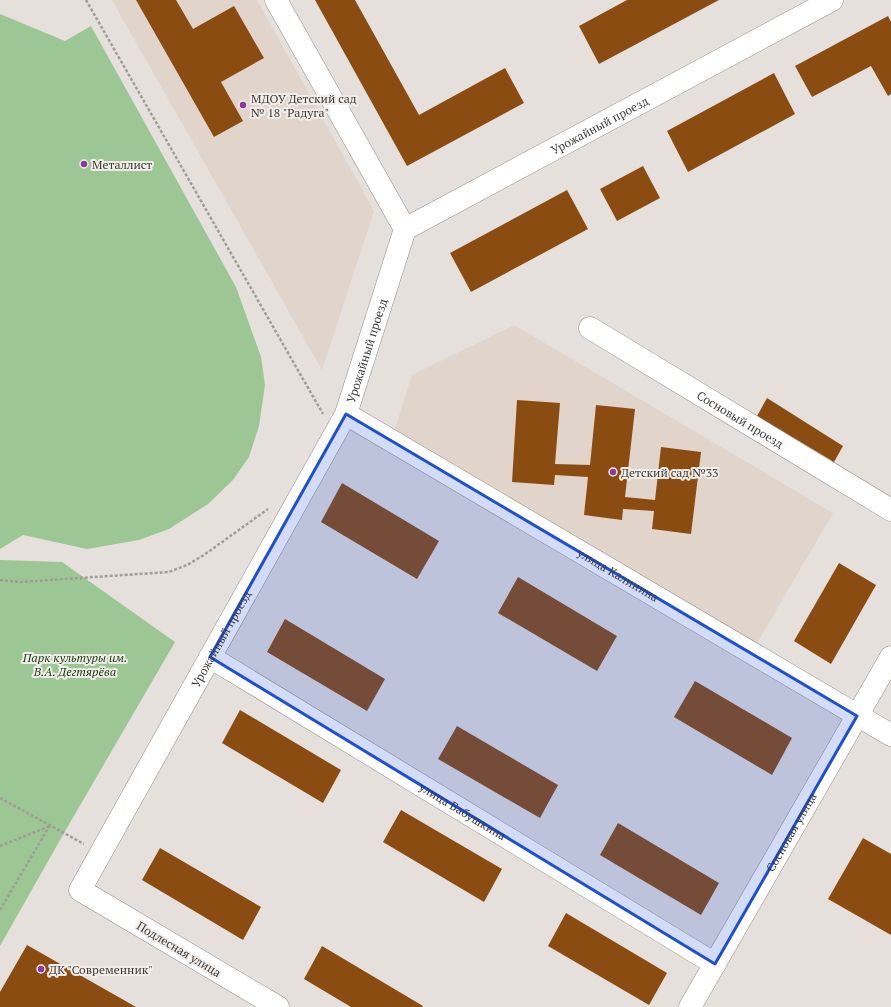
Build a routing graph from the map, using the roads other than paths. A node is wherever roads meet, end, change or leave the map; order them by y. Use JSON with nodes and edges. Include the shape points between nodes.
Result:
{"nodes":[{"id":1,"x":276,"y":0,"type":"edge"},
{"id":2,"x":832,"y":0,"type":"edge"},
{"id":3,"x":405,"y":229,"type":"junction"},
{"id":4,"x":590,"y":328,"type":"dead end"},
{"id":5,"x":346,"y":414,"type":"junction"},
{"id":6,"x":891,"y":510,"type":"edge"},
{"id":7,"x":210,"y":657,"type":"junction"},
{"id":8,"x":891,"y":657,"type":"edge"},
{"id":9,"x":857,"y":716,"type":"junction"},
{"id":10,"x":891,"y":735,"type":"edge"},
{"id":11,"x":80,"y":890,"type":"joint"},
{"id":12,"x":715,"y":964,"type":"junction"},
{"id":13,"x":278,"y":1007,"type":"edge"},
{"id":14,"x":690,"y":1007,"type":"edge"}],
"edges":[{"from":1,"to":3,"type":"street"},
{"from":2,"to":3,"type":"street","name":"Урожайный проезд"},
{"from":3,"to":5,"type":"street","name":"Урожайный проезд"},
{"from":4,"to":6,"type":"street","name":"Сосновый проезд"},
{"from":5,"to":7,"type":"street","name":"Урожайный проезд"},
{"from":5,"to":9,"type":"street","name":"улица Калинина"},
{"from":7,"to":11,"type":"street","name":"Урожайный проезд"},
{"from":7,"to":12,"type":"street","name":"улица Бабушкина"},
{"from":8,"to":9,"type":"street","name":"Сосновая улица"},
{"from":9,"to":10,"type":"street","name":"улица Калинина"},
{"from":9,"to":12,"type":"street","name":"Сосновая улица"},
{"from":11,"to":13,"type":"street","name":"Подлесная улица"},
{"from":12,"to":14,"type":"street","name":"Сосновая улица"}]}
